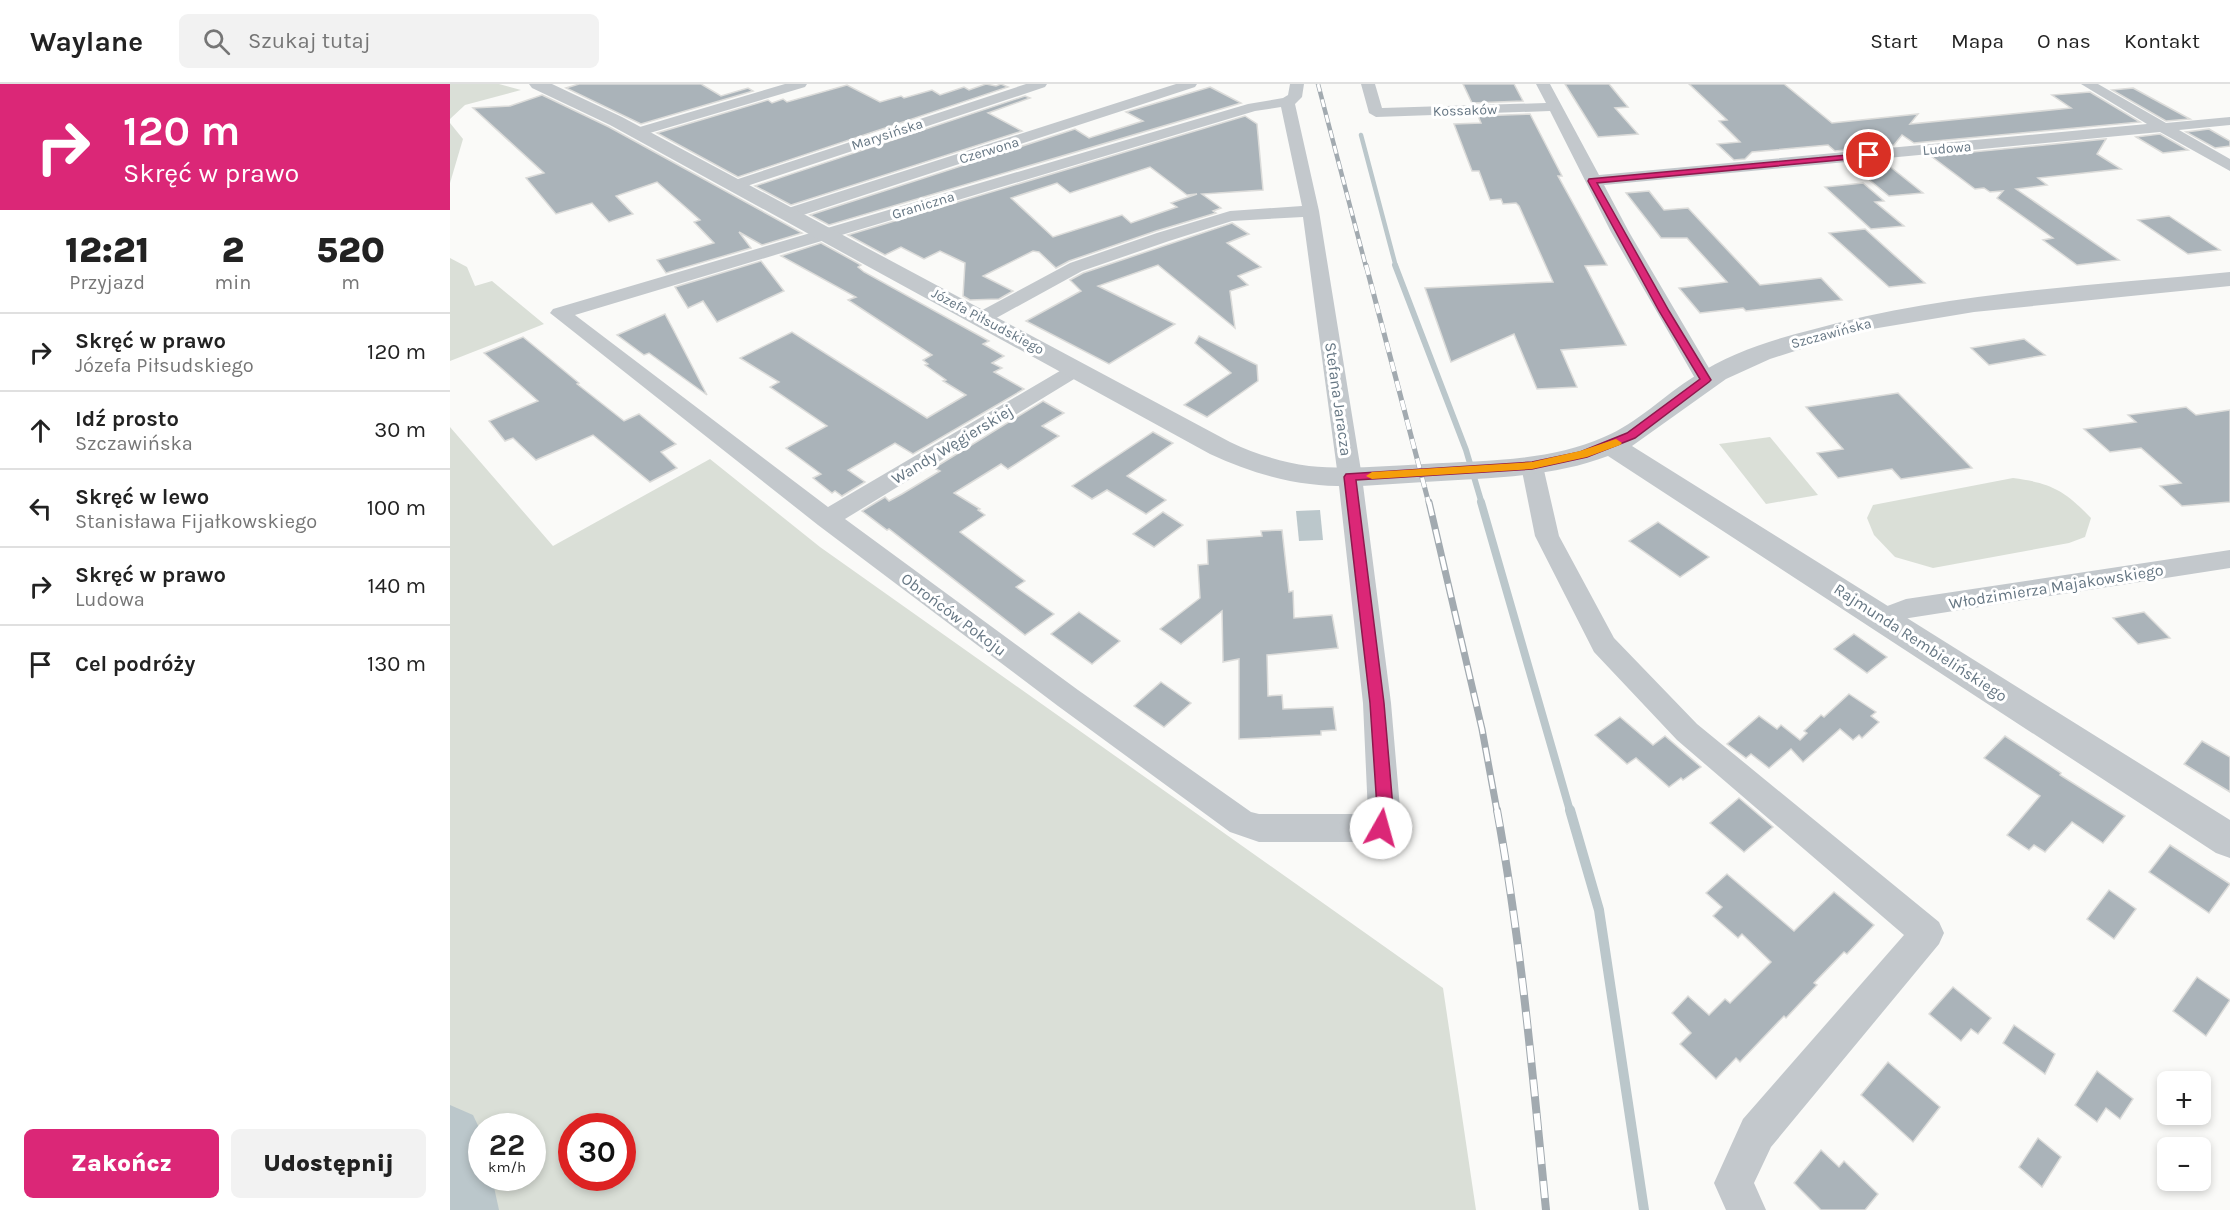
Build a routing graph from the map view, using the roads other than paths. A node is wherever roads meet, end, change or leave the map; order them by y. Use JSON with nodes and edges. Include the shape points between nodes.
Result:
{"nodes":[{"id":1,"x":800,"y":84,"type":"edge"},
{"id":2,"x":1040,"y":84,"type":"edge"},
{"id":3,"x":1190,"y":84,"type":"edge"},
{"id":4,"x":1368,"y":84,"type":"edge"},
{"id":5,"x":1543,"y":84,"type":"edge"},
{"id":6,"x":2088,"y":84,"type":"edge"},
{"id":7,"x":544,"y":85,"type":"edge"},
{"id":8,"x":1292,"y":93,"type":"edge"},
{"id":9,"x":1553,"y":107,"type":"junction"},
{"id":10,"x":2230,"y":121,"type":"edge"},
{"id":11,"x":2164,"y":127,"type":"junction"},
{"id":12,"x":638,"y":132,"type":"junction"},
{"id":13,"x":2230,"y":166,"type":"edge"},
{"id":14,"x":1592,"y":181,"type":"junction"},
{"id":15,"x":735,"y":185,"type":"junction"},
{"id":16,"x":1311,"y":211,"type":"junction"},
{"id":17,"x":788,"y":214,"type":"junction"},
{"id":18,"x":826,"y":234,"type":"junction"},
{"id":19,"x":2230,"y":279,"type":"edge"},
{"id":20,"x":560,"y":313,"type":"joint"},
{"id":21,"x":982,"y":318,"type":"junction"},
{"id":22,"x":1077,"y":369,"type":"junction"},
{"id":23,"x":1706,"y":380,"type":"junction"},
{"id":24,"x":1611,"y":445,"type":"junction"},
{"id":25,"x":1532,"y":466,"type":"junction"},
{"id":26,"x":1460,"y":471,"type":"joint"},
{"id":27,"x":1350,"y":477,"type":"junction"},
{"id":28,"x":827,"y":519,"type":"junction"},
{"id":29,"x":2230,"y":559,"type":"edge"},
{"id":30,"x":1883,"y":618,"type":"junction"},
{"id":31,"x":1381,"y":828,"type":"joint"},
{"id":32,"x":2230,"y":841,"type":"edge"},
{"id":33,"x":1746,"y":1210,"type":"edge"}],
"edges":[{"from":1,"to":12,"type":"street"},
{"from":2,"to":15,"type":"street","name":"Marysińska"},
{"from":3,"to":17,"type":"street","name":"Czerwona"},
{"from":4,"to":9,"type":"street","name":"Kossaków","via":[[1376,113]]},
{"from":5,"to":9,"type":"street"},
{"from":6,"to":11,"type":"street"},
{"from":7,"to":12,"type":"street","name":"Józefa Piłsudskiego"},
{"from":8,"to":16,"type":"street","name":"Stefana Jaracza"},
{"from":8,"to":18,"type":"street","name":"Graniczna"},
{"from":9,"to":14,"type":"street"},
{"from":10,"to":11,"type":"street","name":"Ludowa"},
{"from":11,"to":13,"type":"street"},
{"from":11,"to":14,"type":"street","name":"Ludowa"},
{"from":12,"to":15,"type":"street","name":"Józefa Piłsudskiego"},
{"from":14,"to":23,"type":"street"},
{"from":15,"to":17,"type":"street","name":"Józefa Piłsudskiego"},
{"from":16,"to":21,"type":"street","via":[[1230,216],[1173,233],[1076,267]]},
{"from":16,"to":27,"type":"street","name":"Stefana Jaracza"},
{"from":17,"to":18,"type":"street","name":"Józefa Piłsudskiego"},
{"from":18,"to":20,"type":"street","name":"Graniczna"},
{"from":18,"to":21,"type":"street","name":"Józefa Piłsudskiego"},
{"from":19,"to":23,"type":"street","name":"Szczawińska","via":[[1906,315],[1798,341]]},
{"from":20,"to":28,"type":"street","name":"Obrońców Pokoju"},
{"from":21,"to":22,"type":"street","name":"Józefa Piłsudskiego"},
{"from":22,"to":27,"type":"street","name":"Józefa Piłsudskiego","via":[[1245,460],[1308,475]]},
{"from":22,"to":28,"type":"street","name":"Wandy Węgierskiej"},
{"from":23,"to":24,"type":"street","name":"Szczawińska","via":[[1652,421]]},
{"from":24,"to":25,"type":"street","name":"Szczawińska"},
{"from":24,"to":30,"type":"street","name":"Rajmunda Rembielińskiego"},
{"from":25,"to":26,"type":"street","name":"Szczawińska"},
{"from":25,"to":33,"type":"street","via":[[1546,536],[1605,645],[1687,732],[1928,933],[1757,1133],[1734,1183]]},
{"from":26,"to":27,"type":"street","name":"Józefa Piłsudskiego"},
{"from":27,"to":31,"type":"street","name":"Stefana Jaracza","via":[[1377,703],[1385,808]]},
{"from":28,"to":31,"type":"street","name":"Obrońców Pokoju","via":[[1082,710],[1240,822],[1259,828]]},
{"from":29,"to":30,"type":"street","name":"Włodzimierza Majakowskiego","via":[[1906,609]]},
{"from":30,"to":32,"type":"street","name":"Rajmunda Rembielińskiego"}]}
